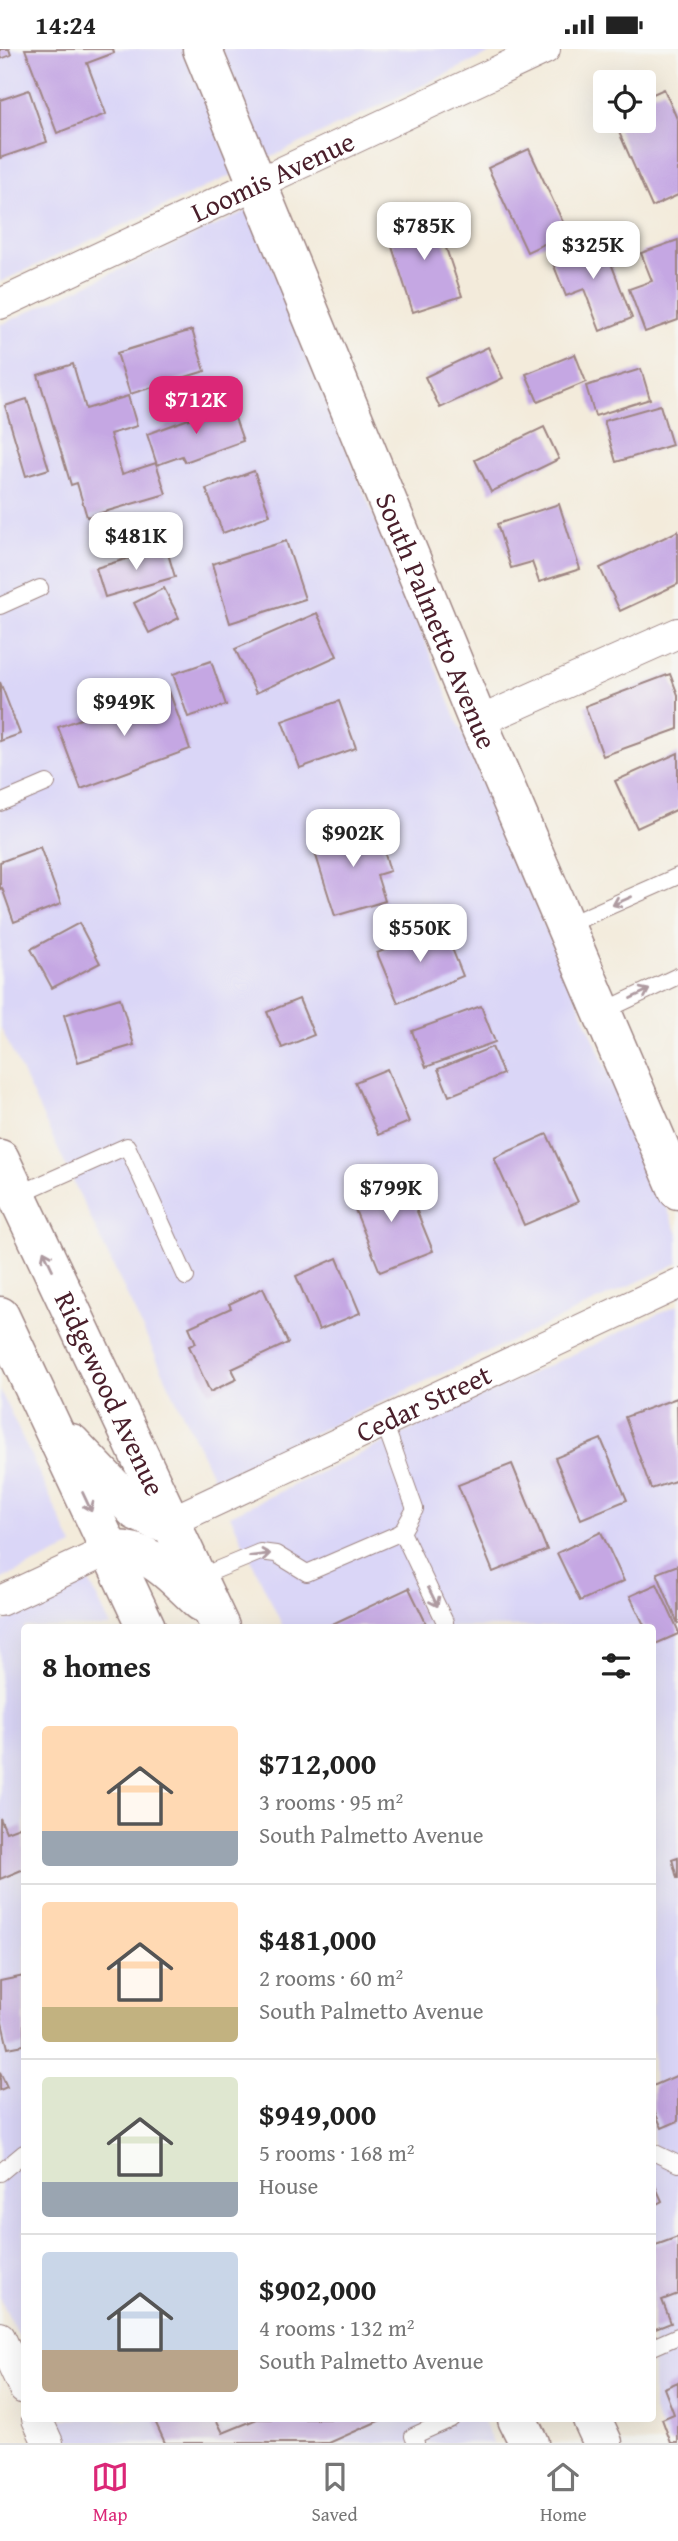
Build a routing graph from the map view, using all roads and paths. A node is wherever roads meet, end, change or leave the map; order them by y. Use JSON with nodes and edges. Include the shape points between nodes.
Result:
{"nodes":[{"id":1,"x":202,"y":49,"type":"edge"},
{"id":2,"x":545,"y":49,"type":"edge"},
{"id":3,"x":258,"y":185,"type":"junction"},
{"id":4,"x":0,"y":304,"type":"edge"},
{"id":5,"x":40,"y":588,"type":"dead end"},
{"id":6,"x":0,"y":606,"type":"edge"},
{"id":7,"x":678,"y":633,"type":"edge"},
{"id":8,"x":478,"y":722,"type":"junction"},
{"id":9,"x":47,"y":783,"type":"dead end"},
{"id":10,"x":0,"y":803,"type":"edge"},
{"id":11,"x":678,"y":876,"type":"edge"},
{"id":12,"x":565,"y":926,"type":"junction"},
{"id":13,"x":678,"y":976,"type":"edge"},
{"id":14,"x":602,"y":1012,"type":"junction"},
{"id":15,"x":0,"y":1159,"type":"edge"},
{"id":16,"x":678,"y":1190,"type":"edge"},
{"id":17,"x":17,"y":1195,"type":"junction"},
{"id":18,"x":186,"y":1277,"type":"dead end"},
{"id":19,"x":678,"y":1284,"type":"edge"},
{"id":20,"x":4,"y":1333,"type":"edge"},
{"id":21,"x":48,"y":1419,"type":"junction"},
{"id":22,"x":384,"y":1422,"type":"junction"},
{"id":23,"x":170,"y":1521,"type":"junction"},
{"id":24,"x":402,"y":1532,"type":"junction"},
{"id":25,"x":110,"y":1550,"type":"junction"},
{"id":26,"x":197,"y":1578,"type":"junction"},
{"id":27,"x":0,"y":1601,"type":"edge"},
{"id":28,"x":217,"y":1620,"type":"edge"},
{"id":29,"x":145,"y":1624,"type":"edge"},
{"id":30,"x":444,"y":1624,"type":"edge"},
{"id":31,"x":656,"y":2153,"type":"edge"},
{"id":32,"x":21,"y":2156,"type":"edge"},
{"id":33,"x":678,"y":2164,"type":"edge"},
{"id":34,"x":0,"y":2173,"type":"edge"},
{"id":35,"x":678,"y":2336,"type":"edge"},
{"id":36,"x":0,"y":2337,"type":"edge"},
{"id":37,"x":656,"y":2346,"type":"edge"},
{"id":38,"x":21,"y":2382,"type":"edge"},
{"id":39,"x":38,"y":2422,"type":"edge"},
{"id":40,"x":444,"y":2422,"type":"edge"},
{"id":41,"x":518,"y":2422,"type":"edge"},
{"id":42,"x":593,"y":2422,"type":"edge"},
{"id":43,"x":48,"y":2443,"type":"edge"},
{"id":44,"x":416,"y":2443,"type":"edge"},
{"id":45,"x":529,"y":2443,"type":"edge"},
{"id":46,"x":603,"y":2443,"type":"edge"}],
"edges":[{"from":1,"to":3,"type":"street","name":"South Palmetto Avenue"},
{"from":2,"to":3,"type":"street","name":"Loomis Avenue"},
{"from":3,"to":4,"type":"street","name":"Loomis Avenue"},
{"from":3,"to":8,"type":"street","name":"South Palmetto Avenue"},
{"from":5,"to":6,"type":"lane"},
{"from":7,"to":8,"type":"street"},
{"from":8,"to":12,"type":"street","name":"South Palmetto Avenue"},
{"from":9,"to":10,"type":"lane"},
{"from":11,"to":12,"type":"lane","one_way":true},
{"from":12,"to":14,"type":"street","name":"South Palmetto Avenue"},
{"from":14,"to":13,"type":"lane","one_way":true},
{"from":14,"to":16,"type":"street","name":"South Palmetto Avenue"},
{"from":15,"to":17,"type":"street","name":"Ridgewood Avenue"},
{"from":17,"to":18,"type":"lane","via":[[127,1146]]},
{"from":23,"to":17,"type":"street","name":"Ridgewood Avenue","one_way":true},
{"from":19,"to":22,"type":"street","name":"Cedar Street"},
{"from":20,"to":21,"type":"street"},
{"from":21,"to":23,"type":"street","via":[[136,1511],[157,1521]]},
{"from":21,"to":25,"type":"street","one_way":true},
{"from":22,"to":23,"type":"street","name":"Cedar Street"},
{"from":22,"to":24,"type":"lane","via":[[415,1509]]},
{"from":23,"to":26,"type":"street","name":"Ridgewood Avenue"},
{"from":26,"to":24,"type":"lane","one_way":true,"via":[[260,1552],[276,1554],[306,1573]]},
{"from":24,"to":30,"type":"lane","one_way":true},
{"from":25,"to":27,"type":"street"},
{"from":25,"to":28,"type":"street","via":[[129,1549],[151,1557]]},
{"from":25,"to":29,"type":"street"},
{"from":26,"to":28,"type":"street","name":"Ridgewood Avenue"},
{"from":31,"to":33,"type":"lane"},
{"from":32,"to":34,"type":"lane"},
{"from":35,"to":37,"type":"lane"},
{"from":36,"to":38,"type":"street"},
{"from":39,"to":43,"type":"street"},
{"from":40,"to":44,"type":"lane","via":[[413,2435]]},
{"from":41,"to":45,"type":"street"},
{"from":42,"to":46,"type":"street"}]}
